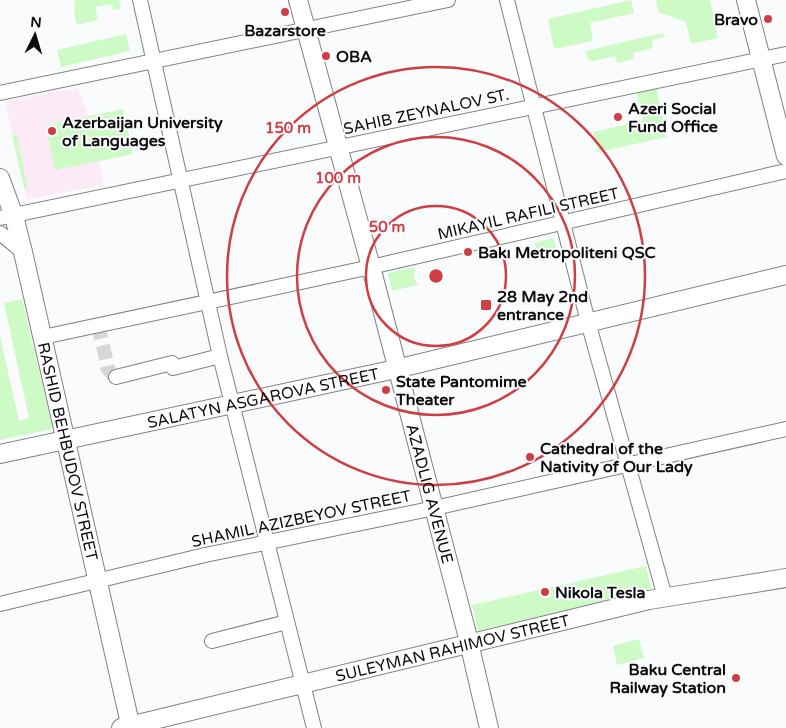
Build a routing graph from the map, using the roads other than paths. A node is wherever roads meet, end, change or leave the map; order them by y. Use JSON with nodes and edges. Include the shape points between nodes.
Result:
{"nodes":[{"id":1,"x":140,"y":0,"type":"edge"},
{"id":2,"x":298,"y":0,"type":"edge"},
{"id":3,"x":448,"y":0,"type":"edge"},
{"id":4,"x":507,"y":0,"type":"edge"},
{"id":5,"x":746,"y":0,"type":"edge"},
{"id":6,"x":305,"y":28,"type":"junction"},
{"id":7,"x":786,"y":54,"type":"edge"},
{"id":8,"x":760,"y":59,"type":"junction"},
{"id":9,"x":153,"y":60,"type":"junction"},
{"id":10,"x":0,"y":93,"type":"edge"},
{"id":11,"x":534,"y":107,"type":"junction"},
{"id":12,"x":340,"y":147,"type":"junction"},
{"id":13,"x":786,"y":156,"type":"edge"},
{"id":14,"x":786,"y":171,"type":"edge"},
{"id":15,"x":0,"y":178,"type":"edge"},
{"id":16,"x":180,"y":179,"type":"junction"},
{"id":17,"x":7,"y":217,"type":"edge"},
{"id":18,"x":564,"y":222,"type":"junction"},
{"id":19,"x":0,"y":233,"type":"edge"},
{"id":20,"x":23,"y":252,"type":"junction"},
{"id":21,"x":371,"y":267,"type":"junction"},
{"id":22,"x":786,"y":275,"type":"edge"},
{"id":23,"x":208,"y":302,"type":"junction"},
{"id":24,"x":588,"y":322,"type":"junction"},
{"id":25,"x":43,"y":337,"type":"junction"},
{"id":26,"x":220,"y":356,"type":"junction"},
{"id":27,"x":396,"y":369,"type":"junction"},
{"id":28,"x":116,"y":377,"type":"dead end"},
{"id":29,"x":232,"y":406,"type":"junction"},
{"id":30,"x":786,"y":429,"type":"edge"},
{"id":31,"x":66,"y":440,"type":"junction"},
{"id":32,"x":0,"y":454,"type":"edge"},
{"id":33,"x":627,"y":465,"type":"junction"},
{"id":34,"x":434,"y":508,"type":"junction"},
{"id":35,"x":266,"y":544,"type":"junction"},
{"id":36,"x":786,"y":578,"type":"edge"},
{"id":37,"x":97,"y":581,"type":"junction"},
{"id":38,"x":664,"y":597,"type":"junction"},
{"id":39,"x":0,"y":604,"type":"edge"},
{"id":40,"x":287,"y":622,"type":"junction"},
{"id":41,"x":212,"y":641,"type":"dead end"},
{"id":42,"x":469,"y":643,"type":"junction"},
{"id":43,"x":303,"y":684,"type":"junction"},
{"id":44,"x":127,"y":727,"type":"edge"},
{"id":45,"x":314,"y":728,"type":"edge"},
{"id":46,"x":489,"y":728,"type":"edge"}],
"edges":[{"from":1,"to":9,"type":"street"},
{"from":2,"to":6,"type":"main road","name":"AZADLIG AVENUE"},
{"from":3,"to":6,"type":"street"},
{"from":4,"to":11,"type":"street"},
{"from":5,"to":8,"type":"main road"},
{"from":6,"to":9,"type":"street"},
{"from":6,"to":12,"type":"main road","name":"AZADLIG AVENUE"},
{"from":7,"to":8,"type":"street","name":"SAHIB ZEYNALOV ST."},
{"from":8,"to":11,"type":"street","name":"SAHIB ZEYNALOV ST."},
{"from":8,"to":13,"type":"main road"},
{"from":9,"to":10,"type":"street"},
{"from":9,"to":16,"type":"street"},
{"from":11,"to":12,"type":"street","name":"SAHIB ZEYNALOV ST."},
{"from":11,"to":18,"type":"street"},
{"from":12,"to":16,"type":"street","name":"SAHIB ZEYNALOV ST."},
{"from":12,"to":21,"type":"main road","name":"AZADLIG AVENUE"},
{"from":14,"to":18,"type":"street","name":"MIKAYIL RAFILI STREET"},
{"from":15,"to":17,"type":"main road","name":"RASHID BEHBUDOV STREET"},
{"from":16,"to":17,"type":"street","name":"SAHIB ZEYNALOV ST."},
{"from":16,"to":23,"type":"street"},
{"from":17,"to":20,"type":"main road","name":"RASHID BEHBUDOV STREET"},
{"from":18,"to":21,"type":"street","name":"MIKAYIL RAFILI STREET"},
{"from":18,"to":24,"type":"street"},
{"from":19,"to":20,"type":"street"},
{"from":20,"to":25,"type":"main road","name":"RASHID BEHBUDOV STREET"},
{"from":21,"to":23,"type":"street","name":"MIKAYIL RAFILI STREET"},
{"from":21,"to":27,"type":"main road","name":"AZADLIG AVENUE"},
{"from":22,"to":24,"type":"main road","name":"SALATYN ASGAROVA STREET"},
{"from":23,"to":25,"type":"street","name":"MIKAYIL RAFILI STREET"},
{"from":23,"to":26,"type":"street"},
{"from":24,"to":27,"type":"main road","name":"SALATYN ASGAROVA STREET"},
{"from":24,"to":33,"type":"street"},
{"from":25,"to":31,"type":"main road","name":"RASHID BEHBUDOV STREET"},
{"from":26,"to":28,"type":"street","via":[[173,368],[172,363]]},
{"from":26,"to":29,"type":"street"},
{"from":27,"to":29,"type":"main road","name":"SALATYN ASGAROVA STREET"},
{"from":27,"to":34,"type":"main road","name":"AZADLIG AVENUE"},
{"from":29,"to":31,"type":"main road","name":"SALATYN ASGAROVA STREET"},
{"from":29,"to":35,"type":"street"},
{"from":30,"to":33,"type":"street","name":"SHAMIL AZIZBEYOV STREET"},
{"from":31,"to":32,"type":"main road","name":"SALATYN ASGAROVA STREET"},
{"from":31,"to":37,"type":"main road","name":"RASHID BEHBUDOV STREET"},
{"from":33,"to":34,"type":"street","name":"SHAMIL AZIZBEYOV STREET"},
{"from":33,"to":38,"type":"street"},
{"from":34,"to":35,"type":"street","name":"SHAMIL AZIZBEYOV STREET"},
{"from":34,"to":42,"type":"main road","name":"AZADLIG AVENUE"},
{"from":35,"to":37,"type":"street","name":"SHAMIL AZIZBEYOV STREET"},
{"from":35,"to":40,"type":"street"},
{"from":36,"to":38,"type":"main road","name":"SULEYMAN RAHIMOV STREET"},
{"from":37,"to":39,"type":"street","name":"SHAMIL AZIZBEYOV STREET"},
{"from":37,"to":44,"type":"main road","name":"RASHID BEHBUDOV STREET"},
{"from":38,"to":42,"type":"main road","name":"SULEYMAN RAHIMOV STREET"},
{"from":40,"to":41,"type":"street"},
{"from":40,"to":43,"type":"street"},
{"from":42,"to":43,"type":"main road","name":"SULEYMAN RAHIMOV STREET"},
{"from":42,"to":46,"type":"main road","name":"AZADLIG AVENUE"},
{"from":43,"to":44,"type":"main road","name":"SULEYMAN RAHIMOV STREET"},
{"from":43,"to":45,"type":"street"}]}
